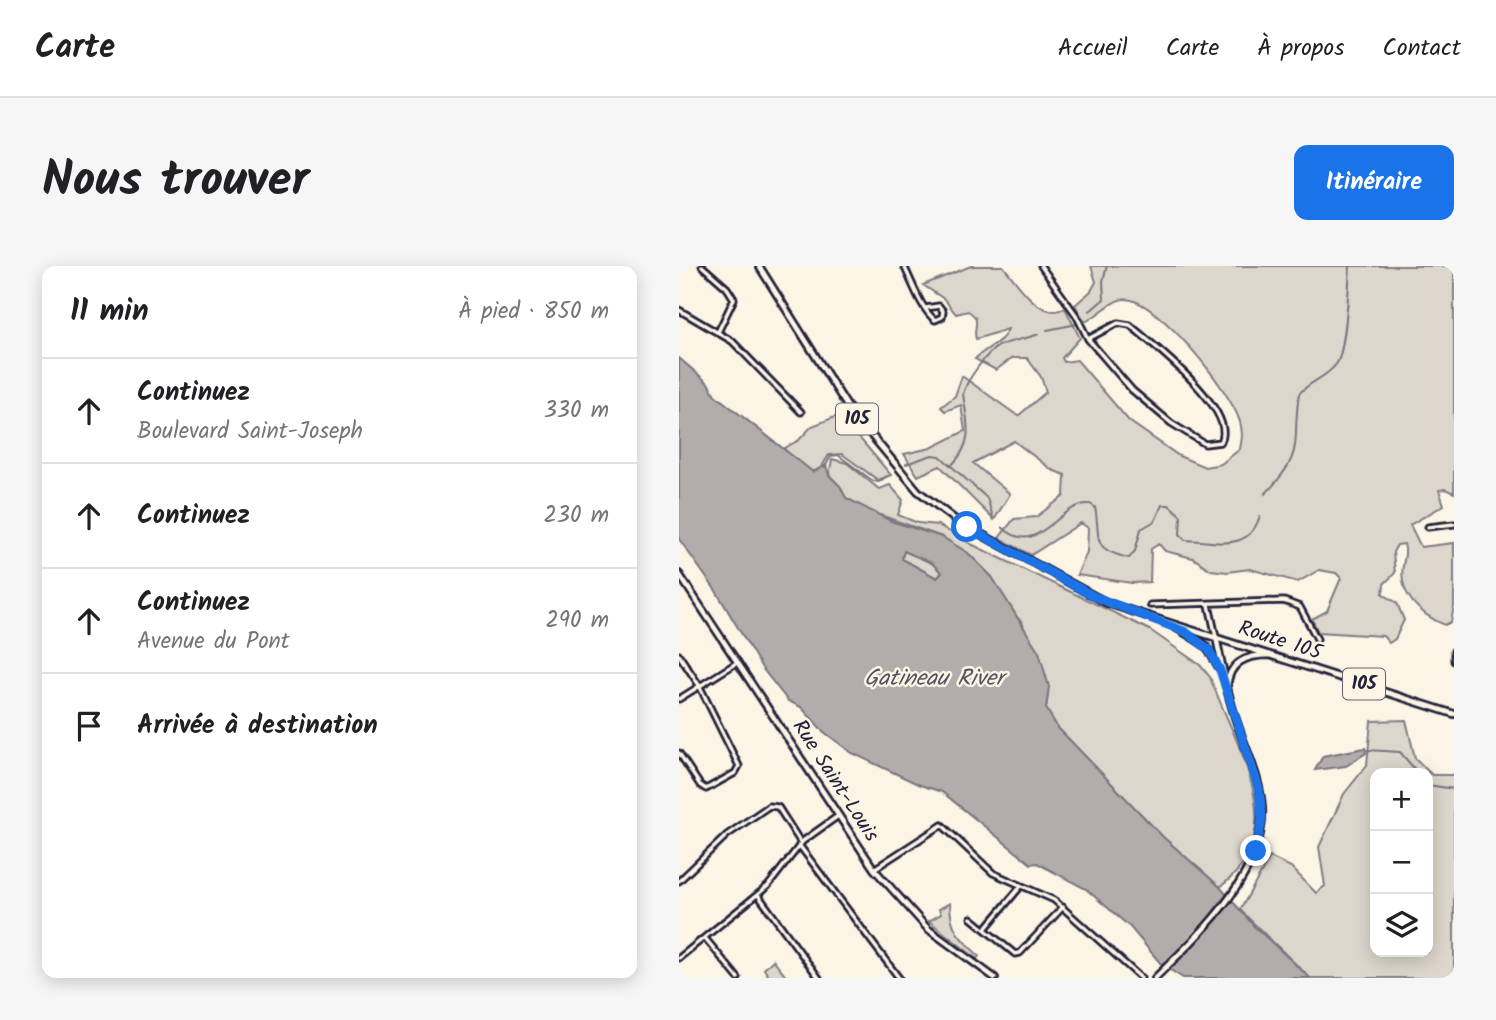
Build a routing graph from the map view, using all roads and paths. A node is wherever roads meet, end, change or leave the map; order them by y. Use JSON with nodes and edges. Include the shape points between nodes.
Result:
{"nodes":[{"id":1,"x":702,"y":266,"type":"edge"},
{"id":2,"x":758,"y":266,"type":"edge"},
{"id":3,"x":904,"y":266,"type":"edge"},
{"id":4,"x":1043,"y":267,"type":"edge"},
{"id":5,"x":926,"y":308,"type":"junction"},
{"id":6,"x":679,"y":310,"type":"edge"},
{"id":7,"x":718,"y":332,"type":"junction"},
{"id":8,"x":1089,"y":339,"type":"junction"},
{"id":9,"x":801,"y":412,"type":"dead end"},
{"id":10,"x":1454,"y":524,"type":"edge"},
{"id":11,"x":1428,"y":527,"type":"dead end"},
{"id":12,"x":679,"y":574,"type":"edge"},
{"id":13,"x":1150,"y":605,"type":"dead end"},
{"id":14,"x":1209,"y":605,"type":"junction"},
{"id":15,"x":1135,"y":613,"type":"junction"},
{"id":16,"x":1216,"y":636,"type":"junction"},
{"id":17,"x":1317,"y":639,"type":"dead end"},
{"id":18,"x":1454,"y":651,"type":"edge"},
{"id":19,"x":679,"y":655,"type":"edge"},
{"id":20,"x":1274,"y":655,"type":"junction"},
{"id":21,"x":1454,"y":661,"type":"edge"},
{"id":22,"x":738,"y":662,"type":"junction"},
{"id":23,"x":699,"y":685,"type":"junction"},
{"id":24,"x":1227,"y":692,"type":"junction"},
{"id":25,"x":679,"y":699,"type":"edge"},
{"id":26,"x":1454,"y":714,"type":"edge"},
{"id":27,"x":679,"y":753,"type":"edge"},
{"id":28,"x":839,"y":816,"type":"junction"},
{"id":29,"x":800,"y":844,"type":"junction"},
{"id":30,"x":874,"y":870,"type":"junction"},
{"id":31,"x":679,"y":881,"type":"edge"},
{"id":32,"x":1021,"y":886,"type":"junction"},
{"id":33,"x":758,"y":895,"type":"junction"},
{"id":34,"x":1063,"y":907,"type":"junction"},
{"id":35,"x":971,"y":918,"type":"dead end"},
{"id":36,"x":985,"y":929,"type":"junction"},
{"id":37,"x":705,"y":938,"type":"junction"},
{"id":38,"x":679,"y":958,"type":"edge"},
{"id":39,"x":1137,"y":976,"type":"edge"},
{"id":40,"x":739,"y":978,"type":"edge"},
{"id":41,"x":820,"y":978,"type":"edge"},
{"id":42,"x":899,"y":978,"type":"edge"},
{"id":43,"x":995,"y":978,"type":"edge"},
{"id":44,"x":1155,"y":978,"type":"edge"}],
"edges":[{"from":1,"to":7,"type":"street","via":[[734,299]]},
{"from":2,"to":15,"type":"main road","number":"105","via":[[847,406],[928,500],[1014,554]]},
{"from":3,"to":5,"type":"street"},
{"from":4,"to":8,"type":"street"},
{"from":5,"to":5,"type":"street","via":[[933,319],[942,317],[939,306]]},
{"from":6,"to":7,"type":"street"},
{"from":7,"to":9,"type":"street","via":[[741,349]]},
{"from":8,"to":8,"type":"street","via":[[1132,390],[1171,423],[1208,446],[1221,442],[1223,426],[1200,388],[1131,325],[1118,323]]},
{"from":10,"to":11,"type":"street"},
{"from":12,"to":22,"type":"main road","name":"Rue Saint-Louis"},
{"from":13,"to":14,"type":"street"},
{"from":14,"to":16,"type":"street"},
{"from":14,"to":17,"type":"street","via":[[1292,602],[1303,611]]},
{"from":15,"to":16,"type":"main road","number":"105"},
{"from":15,"to":24,"type":"main road","via":[[1178,628],[1205,645]]},
{"from":16,"to":20,"type":"main road","name":"Route 105","number":"105"},
{"from":16,"to":24,"type":"main road"},
{"from":18,"to":21,"type":"street"},
{"from":19,"to":23,"type":"street"},
{"from":20,"to":24,"type":"main road","via":[[1241,660],[1230,673]]},
{"from":20,"to":26,"type":"main road","name":"Route 105","number":"105"},
{"from":22,"to":23,"type":"street"},
{"from":22,"to":28,"type":"main road","name":"Rue Saint-Louis"},
{"from":23,"to":25,"type":"street"},
{"from":23,"to":27,"type":"street","via":[[739,766],[706,789]]},
{"from":24,"to":44,"type":"main road","via":[[1257,779],[1262,808],[1256,851],[1233,893]]},
{"from":28,"to":29,"type":"street"},
{"from":28,"to":30,"type":"main road","name":"Rue Saint-Louis"},
{"from":29,"to":31,"type":"street","via":[[778,807],[769,806],[727,835]]},
{"from":29,"to":33,"type":"street","via":[[775,880]]},
{"from":29,"to":42,"type":"street"},
{"from":30,"to":32,"type":"street","via":[[942,825],[993,873]]},
{"from":30,"to":43,"type":"main road","name":"Rue Saint-Louis","via":[[928,929]]},
{"from":32,"to":34,"type":"street"},
{"from":32,"to":36,"type":"street"},
{"from":33,"to":37,"type":"street"},
{"from":33,"to":41,"type":"street"},
{"from":34,"to":36,"type":"street","via":[[1020,953],[1015,954]]},
{"from":34,"to":39,"type":"street"},
{"from":35,"to":36,"type":"street"},
{"from":37,"to":38,"type":"street"},
{"from":37,"to":40,"type":"street"}]}
